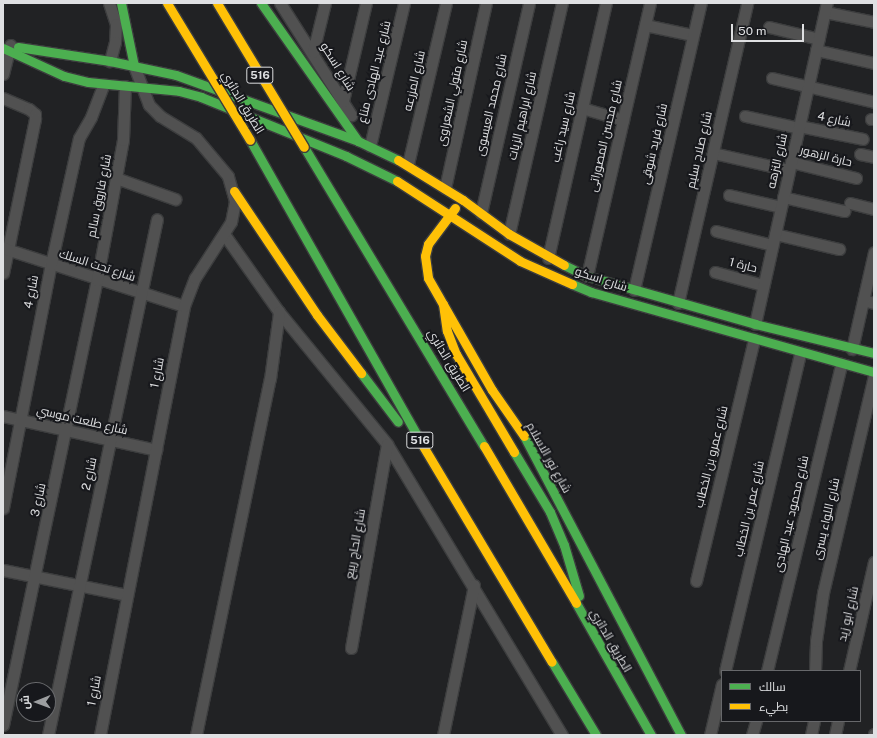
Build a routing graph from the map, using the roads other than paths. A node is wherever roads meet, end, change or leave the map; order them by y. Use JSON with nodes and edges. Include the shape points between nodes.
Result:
{"nodes":[{"id":1,"x":109,"y":3,"type":"edge"},
{"id":2,"x":121,"y":3,"type":"edge"},
{"id":3,"x":167,"y":3,"type":"edge"},
{"id":4,"x":217,"y":3,"type":"edge"},
{"id":5,"x":261,"y":3,"type":"edge"},
{"id":6,"x":280,"y":3,"type":"edge"},
{"id":7,"x":325,"y":3,"type":"edge"},
{"id":8,"x":366,"y":3,"type":"edge"},
{"id":9,"x":404,"y":3,"type":"edge"},
{"id":10,"x":446,"y":3,"type":"edge"},
{"id":11,"x":486,"y":3,"type":"edge"},
{"id":12,"x":529,"y":3,"type":"edge"},
{"id":13,"x":562,"y":3,"type":"edge"},
{"id":14,"x":606,"y":3,"type":"edge"},
{"id":15,"x":650,"y":3,"type":"edge"},
{"id":16,"x":701,"y":3,"type":"edge"},
{"id":17,"x":747,"y":3,"type":"edge"},
{"id":18,"x":289,"y":8,"type":"edge"},
{"id":19,"x":826,"y":8,"type":"edge"},
{"id":20,"x":874,"y":22,"type":"edge"},
{"id":21,"x":645,"y":25,"type":"junction"},
{"id":22,"x":770,"y":28,"type":"dead end"},
{"id":23,"x":693,"y":35,"type":"junction"},
{"id":24,"x":818,"y":45,"type":"junction"},
{"id":25,"x":6,"y":47,"type":"edge"},
{"id":26,"x":312,"y":52,"type":"junction"},
{"id":27,"x":110,"y":61,"type":"junction"},
{"id":28,"x":874,"y":63,"type":"edge"},
{"id":29,"x":134,"y":66,"type":"junction"},
{"id":30,"x":3,"y":74,"type":"edge"},
{"id":31,"x":772,"y":78,"type":"dead end"},
{"id":32,"x":103,"y":85,"type":"junction"},
{"id":33,"x":125,"y":86,"type":"junction"},
{"id":34,"x":140,"y":87,"type":"junction"},
{"id":35,"x":808,"y":87,"type":"junction"},
{"id":36,"x":3,"y":98,"type":"edge"},
{"id":37,"x":343,"y":101,"type":"junction"},
{"id":38,"x":874,"y":102,"type":"edge"},
{"id":39,"x":582,"y":108,"type":"junction"},
{"id":40,"x":745,"y":116,"type":"dead end"},
{"id":41,"x":623,"y":120,"type":"junction"},
{"id":42,"x":799,"y":127,"type":"junction"},
{"id":43,"x":863,"y":139,"type":"dead end"},
{"id":44,"x":358,"y":141,"type":"junction"},
{"id":45,"x":370,"y":146,"type":"junction"},
{"id":46,"x":713,"y":153,"type":"junction"},
{"id":47,"x":860,"y":154,"type":"dead end"},
{"id":48,"x":874,"y":157,"type":"edge"},
{"id":49,"x":408,"y":164,"type":"junction"},
{"id":50,"x":790,"y":166,"type":"junction"},
{"id":51,"x":116,"y":178,"type":"junction"},
{"id":52,"x":856,"y":178,"type":"dead end"},
{"id":53,"x":445,"y":188,"type":"junction"},
{"id":54,"x":234,"y":191,"type":"junction"},
{"id":55,"x":729,"y":195,"type":"dead end"},
{"id":56,"x":175,"y":199,"type":"dead end"},
{"id":57,"x":463,"y":200,"type":"junction"},
{"id":58,"x":782,"y":202,"type":"junction"},
{"id":59,"x":874,"y":209,"type":"edge"},
{"id":60,"x":480,"y":213,"type":"junction"},
{"id":61,"x":448,"y":216,"type":"junction"},
{"id":62,"x":157,"y":220,"type":"dead end"},
{"id":63,"x":716,"y":231,"type":"dead end"},
{"id":64,"x":224,"y":234,"type":"junction"},
{"id":65,"x":509,"y":234,"type":"junction"},
{"id":66,"x":774,"y":240,"type":"junction"},
{"id":67,"x":5,"y":249,"type":"edge"},
{"id":68,"x":839,"y":249,"type":"dead end"},
{"id":69,"x":548,"y":258,"type":"junction"},
{"id":70,"x":873,"y":258,"type":"edge"},
{"id":71,"x":50,"y":264,"type":"junction"},
{"id":72,"x":715,"y":272,"type":"dead end"},
{"id":73,"x":3,"y":273,"type":"edge"},
{"id":74,"x":586,"y":276,"type":"junction"},
{"id":75,"x":97,"y":280,"type":"junction"},
{"id":76,"x":764,"y":285,"type":"junction"},
{"id":77,"x":634,"y":290,"type":"junction"},
{"id":78,"x":142,"y":294,"type":"junction"},
{"id":79,"x":869,"y":302,"type":"edge"},
{"id":80,"x":678,"y":303,"type":"junction"},
{"id":81,"x":443,"y":304,"type":"junction"},
{"id":82,"x":184,"y":306,"type":"junction"},
{"id":83,"x":280,"y":312,"type":"junction"},
{"id":84,"x":755,"y":324,"type":"junction"},
{"id":85,"x":754,"y":339,"type":"junction"},
{"id":86,"x":852,"y":349,"type":"junction"},
{"id":87,"x":800,"y":352,"type":"junction"},
{"id":88,"x":874,"y":353,"type":"edge"},
{"id":89,"x":841,"y":364,"type":"junction"},
{"id":90,"x":874,"y":373,"type":"edge"},
{"id":91,"x":3,"y":416,"type":"edge"},
{"id":92,"x":21,"y":420,"type":"junction"},
{"id":93,"x":67,"y":430,"type":"junction"},
{"id":94,"x":110,"y":440,"type":"junction"},
{"id":95,"x":387,"y":444,"type":"junction"},
{"id":96,"x":156,"y":450,"type":"junction"},
{"id":97,"x":443,"y":481,"type":"junction"},
{"id":98,"x":3,"y":508,"type":"edge"},
{"id":99,"x":874,"y":562,"type":"edge"},
{"id":100,"x":3,"y":570,"type":"edge"},
{"id":101,"x":36,"y":575,"type":"junction"},
{"id":102,"x":696,"y":582,"type":"dead end"},
{"id":103,"x":80,"y":585,"type":"junction"},
{"id":104,"x":474,"y":585,"type":"junction"},
{"id":105,"x":127,"y":595,"type":"junction"},
{"id":106,"x":583,"y":618,"type":"junction"},
{"id":107,"x":350,"y":648,"type":"dead end"},
{"id":108,"x":725,"y":670,"type":"edge"},
{"id":109,"x":768,"y":670,"type":"edge"},
{"id":110,"x":815,"y":670,"type":"edge"},
{"id":111,"x":849,"y":670,"type":"edge"},
{"id":112,"x":721,"y":688,"type":"edge"},
{"id":113,"x":756,"y":722,"type":"edge"},
{"id":114,"x":814,"y":722,"type":"edge"},
{"id":115,"x":838,"y":722,"type":"edge"},
{"id":116,"x":3,"y":725,"type":"edge"},
{"id":117,"x":48,"y":735,"type":"edge"},
{"id":118,"x":100,"y":735,"type":"edge"},
{"id":119,"x":196,"y":735,"type":"edge"},
{"id":120,"x":443,"y":735,"type":"edge"},
{"id":121,"x":562,"y":735,"type":"edge"},
{"id":122,"x":596,"y":735,"type":"edge"},
{"id":123,"x":651,"y":735,"type":"edge"},
{"id":124,"x":681,"y":735,"type":"edge"},
{"id":125,"x":710,"y":735,"type":"edge"},
{"id":126,"x":752,"y":735,"type":"edge"},
{"id":127,"x":811,"y":735,"type":"edge"},
{"id":128,"x":835,"y":735,"type":"edge"}],
"edges":[{"from":1,"to":27,"type":"street","via":[[116,24]]},
{"from":2,"to":29,"type":"main road"},
{"from":3,"to":97,"type":"main road","name":"الطريق الدائري","number":"516","bridge":true,"via":[[250,140]]},
{"from":4,"to":106,"type":"main road","name":"الطريق الدائري","number":"516","bridge":true,"via":[[525,514]]},
{"from":5,"to":44,"type":"main road"},
{"from":6,"to":18,"type":"street","name":"شارع اسكو"},
{"from":7,"to":26,"type":"street"},
{"from":8,"to":37,"type":"street"},
{"from":9,"to":45,"type":"street","name":"شارع عبد الهادى مناع"},
{"from":10,"to":49,"type":"street","name":"شارع المزرعه"},
{"from":11,"to":53,"type":"street","name":"شارع متولي الشعراوى"},
{"from":12,"to":60,"type":"street","name":"شارع محمد العيسوى"},
{"from":13,"to":65,"type":"street","name":"شارع ابراهيم الزيات"},
{"from":14,"to":39,"type":"street","name":"شارع سيد راغب"},
{"from":15,"to":21,"type":"street","name":"شارع محسن المصوراتى"},
{"from":16,"to":23,"type":"street","name":"شارع فريد شوقى"},
{"from":17,"to":46,"type":"street","name":"شارع صلاح سليم"},
{"from":18,"to":26,"type":"street","name":"شارع اسكو"},
{"from":19,"to":20,"type":"street"},
{"from":19,"to":24,"type":"street","name":"شارع النزهه"},
{"from":21,"to":23,"type":"street"},
{"from":21,"to":41,"type":"street","name":"شارع محسن المصوراتى"},
{"from":22,"to":24,"type":"street"},
{"from":23,"to":77,"type":"street","name":"شارع فريد شوقى"},
{"from":24,"to":28,"type":"street"},
{"from":24,"to":35,"type":"street","name":"شارع النزهه"},
{"from":25,"to":27,"type":"main road","name":"شارع اسكو"},
{"from":25,"to":30,"type":"street"},
{"from":25,"to":32,"type":"main road","name":"شارع اسكو","via":[[64,76]]},
{"from":26,"to":37,"type":"street","name":"شارع اسكو"},
{"from":27,"to":29,"type":"main road","name":"شارع اسكو"},
{"from":29,"to":34,"type":"street","name":"شارع 1"},
{"from":29,"to":44,"type":"main road","name":"شارع اسكو","via":[[176,75]]},
{"from":31,"to":35,"type":"street"},
{"from":32,"to":33,"type":"main road","name":"شارع اسكو"},
{"from":32,"to":71,"type":"street","name":"شارع 4","via":[[91,117],[79,138]]},
{"from":33,"to":34,"type":"main road","name":"شارع اسكو"},
{"from":33,"to":51,"type":"street","name":"شارع فاروق سالم","via":[[123,140]]},
{"from":34,"to":54,"type":"street","name":"شارع 1","via":[[149,104],[160,116],[196,138],[228,176]]},
{"from":34,"to":61,"type":"main road","name":"شارع اسكو","via":[[179,91],[201,97],[346,156],[393,178]]},
{"from":35,"to":38,"type":"street"},
{"from":35,"to":42,"type":"street","name":"شارع النزهه"},
{"from":36,"to":67,"type":"street","via":[[35,114]]},
{"from":37,"to":45,"type":"street","name":"شارع اسكو"},
{"from":39,"to":41,"type":"street"},
{"from":39,"to":69,"type":"street","name":"شارع سيد راغب"},
{"from":40,"to":42,"type":"street","name":"شارع 4"},
{"from":41,"to":74,"type":"street","name":"شارع محسن المصوراتى"},
{"from":42,"to":43,"type":"street","name":"شارع 4"},
{"from":42,"to":50,"type":"street","name":"شارع النزهه"},
{"from":44,"to":45,"type":"main road","name":"شارع اسكو"},
{"from":45,"to":49,"type":"main road","name":"شارع اسكو"},
{"from":46,"to":50,"type":"street","name":"حارة الزهور"},
{"from":46,"to":80,"type":"street","name":"شارع صلاح سليم"},
{"from":47,"to":48,"type":"street"},
{"from":49,"to":53,"type":"main road","name":"شارع اسكو"},
{"from":50,"to":52,"type":"street","name":"حارة الزهور"},
{"from":50,"to":58,"type":"street","name":"شارع النزهه"},
{"from":51,"to":56,"type":"street"},
{"from":51,"to":75,"type":"street","name":"شارع فاروق سالم"},
{"from":53,"to":57,"type":"main road","name":"شارع اسكو"},
{"from":54,"to":64,"type":"street","name":"شارع 1","via":[[234,215]]},
{"from":54,"to":97,"type":"main road","via":[[317,315]]},
{"from":55,"to":58,"type":"street"},
{"from":57,"to":60,"type":"main road","name":"شارع اسكو"},
{"from":57,"to":61,"type":"main road","name":"شارع نور الاسلام"},
{"from":58,"to":59,"type":"street"},
{"from":58,"to":66,"type":"street","name":"شارع النزهه"},
{"from":60,"to":65,"type":"main road","name":"شارع اسكو"},
{"from":61,"to":81,"type":"main road","name":"شارع نور الاسلام","via":[[428,244],[425,256],[428,278]]},
{"from":61,"to":85,"type":"main road","name":"شارع اسكو","via":[[520,261],[555,278],[591,292]]},
{"from":62,"to":78,"type":"street","name":"شارع 2"},
{"from":63,"to":66,"type":"street"},
{"from":64,"to":82,"type":"street","name":"شارع 1","via":[[195,278]]},
{"from":64,"to":83,"type":"street"},
{"from":65,"to":69,"type":"main road","name":"شارع اسكو"},
{"from":66,"to":68,"type":"street"},
{"from":66,"to":76,"type":"street","name":"شارع النزهه"},
{"from":67,"to":71,"type":"street","name":"شارع تحت السلك"},
{"from":67,"to":73,"type":"street"},
{"from":69,"to":74,"type":"main road","name":"شارع اسكو"},
{"from":70,"to":79,"type":"street"},
{"from":71,"to":75,"type":"street","name":"شارع تحت السلك"},
{"from":71,"to":92,"type":"street","name":"شارع 4"},
{"from":72,"to":76,"type":"street","name":"حارة 1"},
{"from":74,"to":77,"type":"main road","name":"شارع اسكو"},
{"from":75,"to":78,"type":"street","name":"شارع تحت السلك"},
{"from":75,"to":93,"type":"street","name":"شارع 3"},
{"from":76,"to":84,"type":"street","name":"شارع النزهه"},
{"from":77,"to":80,"type":"main road","name":"شارع اسكو"},
{"from":78,"to":82,"type":"street","name":"شارع تحت السلك"},
{"from":78,"to":94,"type":"street","name":"شارع 2"},
{"from":79,"to":86,"type":"street"},
{"from":80,"to":84,"type":"main road","name":"شارع اسكو"},
{"from":81,"to":106,"type":"main road","via":[[447,331],[456,354],[542,497],[557,528],[575,581]]},
{"from":81,"to":124,"type":"main road","name":"شارع نور الاسلام","via":[[492,390],[529,443]]},
{"from":82,"to":96,"type":"street","name":"شارع 1"},
{"from":83,"to":95,"type":"street"},
{"from":83,"to":119,"type":"street","via":[[270,379]]},
{"from":84,"to":86,"type":"main road","name":"شارع اسكو"},
{"from":85,"to":87,"type":"main road","name":"شارع اسكو"},
{"from":85,"to":102,"type":"street","name":"شارع عمرو بن الخطاب"},
{"from":86,"to":88,"type":"main road","name":"شارع اسكو"},
{"from":87,"to":89,"type":"main road","name":"شارع اسكو"},
{"from":87,"to":108,"type":"street","name":"شارع عمر بن الخطاب"},
{"from":89,"to":90,"type":"main road","name":"شارع اسكو"},
{"from":89,"to":109,"type":"street","name":"شارع محمود عبد الهادى"},
{"from":90,"to":110,"type":"street","name":"شارع اللواء يسرى","via":[[822,599]]},
{"from":91,"to":92,"type":"street","name":"شارع طلعت موسي"},
{"from":92,"to":93,"type":"street","name":"شارع طلعت موسي"},
{"from":92,"to":98,"type":"street","name":"شارع 4"},
{"from":93,"to":94,"type":"street","name":"شارع طلعت موسي"},
{"from":93,"to":101,"type":"street","name":"شارع 3"},
{"from":94,"to":96,"type":"street","name":"شارع طلعت موسي"},
{"from":94,"to":103,"type":"street","name":"شارع 2"},
{"from":95,"to":104,"type":"street"},
{"from":95,"to":107,"type":"street","name":"شارع الحاج ربيع"},
{"from":96,"to":105,"type":"street","name":"شارع 1"},
{"from":97,"to":122,"type":"main road","name":"الطريق الدائري","number":"516"},
{"from":99,"to":111,"type":"street","name":"شارع ابو زيد"},
{"from":100,"to":101,"type":"street"},
{"from":101,"to":103,"type":"street"},
{"from":101,"to":116,"type":"street","name":"شارع 3"},
{"from":103,"to":105,"type":"street"},
{"from":103,"to":117,"type":"street","name":"شارع 2"},
{"from":104,"to":120,"type":"street"},
{"from":104,"to":121,"type":"street"},
{"from":105,"to":118,"type":"street","name":"شارع 1"},
{"from":106,"to":123,"type":"main road","name":"الطريق الدائري","number":"516"},
{"from":112,"to":125,"type":"street"},
{"from":113,"to":126,"type":"street"},
{"from":114,"to":127,"type":"street"},
{"from":115,"to":128,"type":"street"}]}
